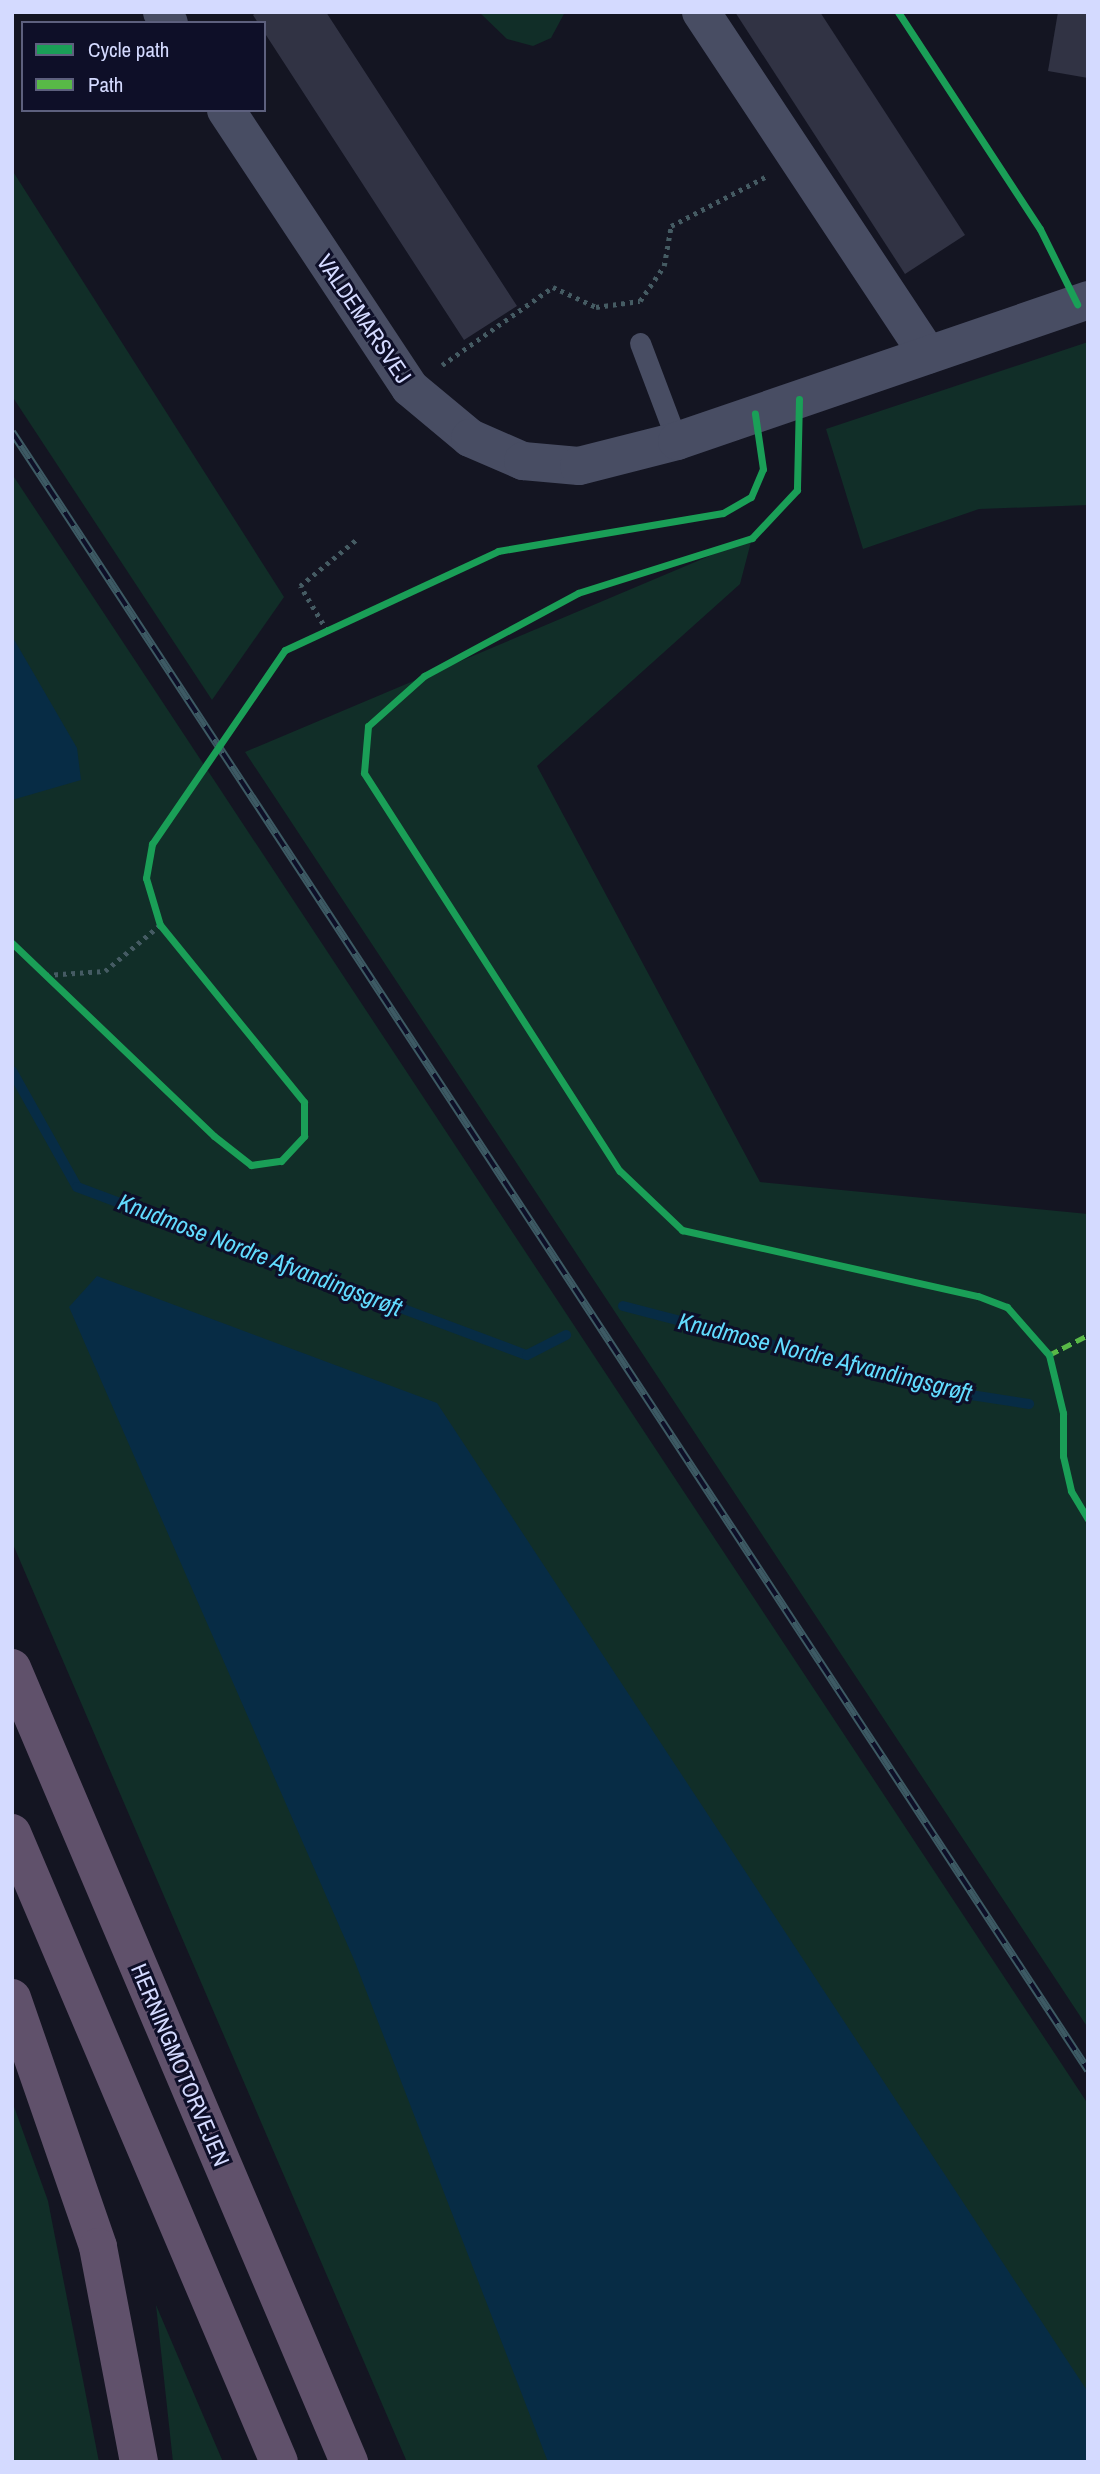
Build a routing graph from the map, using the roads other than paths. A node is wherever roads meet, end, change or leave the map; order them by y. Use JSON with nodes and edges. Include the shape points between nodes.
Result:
{"nodes":[{"id":1,"x":701,"y":12,"type":"edge"},
{"id":2,"x":227,"y":112,"type":"edge"},
{"id":3,"x":1088,"y":300,"type":"edge"},
{"id":4,"x":640,"y":343,"type":"dead end"},
{"id":5,"x":928,"y":355,"type":"junction"},
{"id":6,"x":677,"y":441,"type":"junction"},
{"id":7,"x":12,"y":1668,"type":"edge"},
{"id":8,"x":12,"y":1833,"type":"edge"},
{"id":9,"x":12,"y":1998,"type":"edge"},
{"id":10,"x":139,"y":2462,"type":"edge"},
{"id":11,"x":279,"y":2462,"type":"edge"},
{"id":12,"x":349,"y":2462,"type":"edge"}],
"edges":[{"from":1,"to":5,"type":"street"},
{"from":2,"to":6,"type":"street","name":"VALDEMARSVEJ","via":[[410,388],[470,438],[523,460],[579,466]]},
{"from":3,"to":5,"type":"street","name":"VALDEMARSVEJ"},
{"from":4,"to":6,"type":"lane"},
{"from":5,"to":6,"type":"street","name":"VALDEMARSVEJ"},
{"from":7,"to":12,"type":"highway","name":"HERNINGMOTORVEJEN"},
{"from":8,"to":11,"type":"highway"},
{"from":9,"to":10,"type":"highway","via":[[98,2247]]}]}
